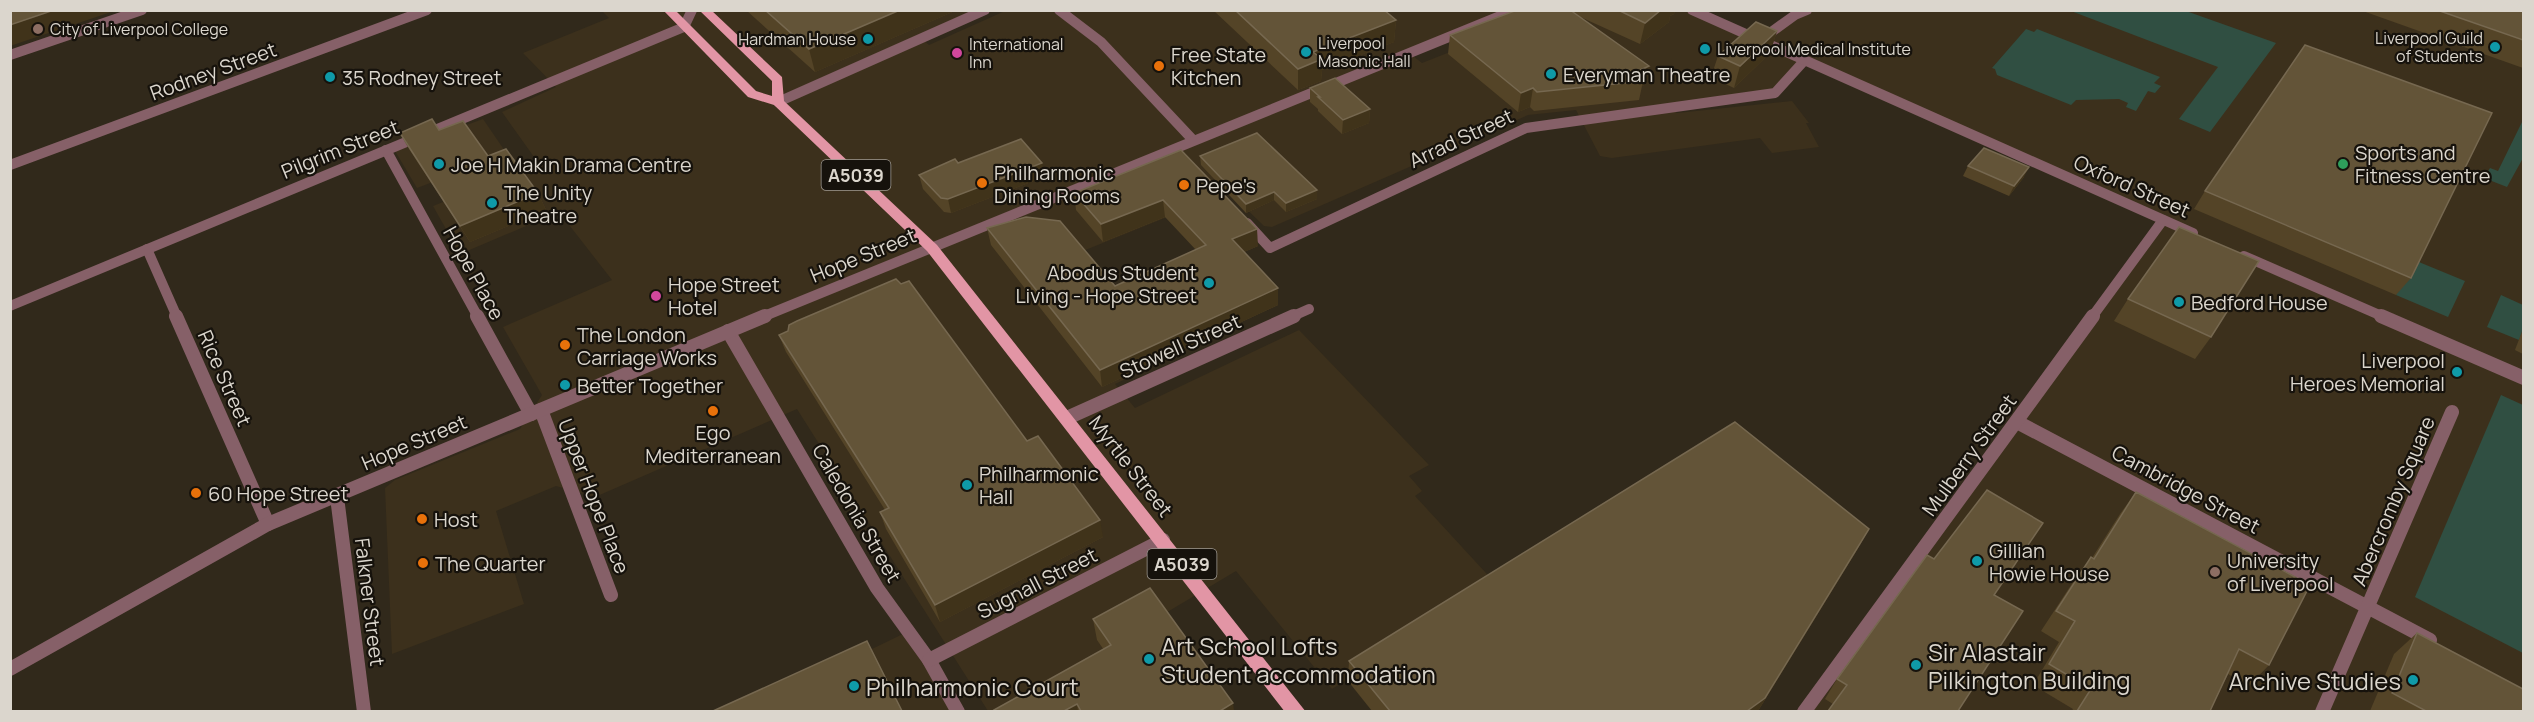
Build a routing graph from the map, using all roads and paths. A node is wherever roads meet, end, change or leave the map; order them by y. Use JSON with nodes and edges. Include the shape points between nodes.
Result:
{"nodes":[{"id":1,"x":142,"y":10,"type":"edge"},
{"id":2,"x":427,"y":10,"type":"edge"},
{"id":3,"x":668,"y":10,"type":"edge"},
{"id":4,"x":693,"y":10,"type":"edge"},
{"id":5,"x":704,"y":10,"type":"edge"},
{"id":6,"x":985,"y":10,"type":"edge"},
{"id":7,"x":1059,"y":10,"type":"edge"},
{"id":8,"x":1515,"y":10,"type":"edge"},
{"id":9,"x":1692,"y":10,"type":"edge"},
{"id":10,"x":1808,"y":10,"type":"edge"},
{"id":11,"x":684,"y":27,"type":"junction"},
{"id":12,"x":1759,"y":41,"type":"junction"},
{"id":13,"x":10,"y":54,"type":"edge"},
{"id":14,"x":1804,"y":61,"type":"junction"},
{"id":15,"x":778,"y":102,"type":"junction"},
{"id":16,"x":1193,"y":140,"type":"junction"},
{"id":17,"x":386,"y":150,"type":"junction"},
{"id":18,"x":10,"y":165,"type":"edge"},
{"id":19,"x":1240,"y":216,"type":"edge"},
{"id":20,"x":2163,"y":220,"type":"junction"},
{"id":21,"x":2206,"y":239,"type":"edge"},
{"id":22,"x":932,"y":248,"type":"junction"},
{"id":23,"x":147,"y":249,"type":"junction"},
{"id":24,"x":2228,"y":249,"type":"edge"},
{"id":25,"x":10,"y":306,"type":"edge"},
{"id":26,"x":1309,"y":309,"type":"dead end"},
{"id":27,"x":728,"y":331,"type":"junction"},
{"id":28,"x":2523,"y":378,"type":"edge"},
{"id":29,"x":536,"y":412,"type":"junction"},
{"id":30,"x":2452,"y":412,"type":"dead end"},
{"id":31,"x":1067,"y":418,"type":"junction"},
{"id":32,"x":2017,"y":423,"type":"junction"},
{"id":33,"x":337,"y":496,"type":"junction"},
{"id":34,"x":268,"y":524,"type":"junction"},
{"id":35,"x":1163,"y":540,"type":"junction"},
{"id":36,"x":611,"y":595,"type":"dead end"},
{"id":37,"x":2368,"y":608,"type":"junction"},
{"id":38,"x":2443,"y":648,"type":"edge"},
{"id":39,"x":929,"y":660,"type":"junction"},
{"id":40,"x":10,"y":669,"type":"edge"},
{"id":41,"x":364,"y":711,"type":"edge"},
{"id":42,"x":958,"y":711,"type":"edge"},
{"id":43,"x":1297,"y":711,"type":"edge"},
{"id":44,"x":1804,"y":711,"type":"edge"},
{"id":45,"x":2322,"y":711,"type":"edge"}],
"edges":[{"from":1,"to":13,"type":"street"},
{"from":2,"to":18,"type":"street","name":"Rodney Street"},
{"from":3,"to":11,"type":"main road","number":"A5039"},
{"from":4,"to":11,"type":"street"},
{"from":5,"to":15,"type":"main road","via":[[778,80]]},
{"from":6,"to":15,"type":"street"},
{"from":7,"to":16,"type":"street","via":[[1101,42]]},
{"from":8,"to":16,"type":"street","name":"Hope Street"},
{"from":9,"to":12,"type":"street","name":"Oxford Street"},
{"from":10,"to":12,"type":"street"},
{"from":11,"to":15,"type":"main road","number":"A5039","via":[[752,94]]},
{"from":11,"to":17,"type":"street","name":"Pilgrim Street"},
{"from":12,"to":14,"type":"street","name":"Oxford Street"},
{"from":14,"to":19,"type":"street","name":"Arrad Street","via":[[1775,93],[1526,128],[1270,248]]},
{"from":14,"to":20,"type":"street","name":"Oxford Street"},
{"from":15,"to":22,"type":"main road","number":"A5039"},
{"from":16,"to":22,"type":"street","name":"Hope Street","via":[[1178,152]]},
{"from":17,"to":23,"type":"street","name":"Pilgrim Street"},
{"from":17,"to":29,"type":"street","name":"Hope Place"},
{"from":20,"to":21,"type":"street","name":"Oxford Street"},
{"from":20,"to":32,"type":"street","name":"Mulberry Street"},
{"from":22,"to":27,"type":"street","name":"Hope Street"},
{"from":22,"to":31,"type":"main road","name":"Myrtle Street","number":"A5039"},
{"from":23,"to":25,"type":"street","name":"Pilgrim Street"},
{"from":23,"to":34,"type":"street","name":"Rice Street"},
{"from":24,"to":28,"type":"street"},
{"from":26,"to":31,"type":"street","name":"Stowell Street"},
{"from":27,"to":29,"type":"street","name":"Hope Street"},
{"from":27,"to":39,"type":"street","name":"Caledonia Street","via":[[877,588]]},
{"from":29,"to":33,"type":"street","name":"Hope Street"},
{"from":29,"to":36,"type":"street","name":"Upper Hope Place"},
{"from":30,"to":37,"type":"street","name":"Abercromby Square"},
{"from":31,"to":35,"type":"main road","name":"Myrtle Street","number":"A5039"},
{"from":32,"to":37,"type":"street","name":"Cambridge Street"},
{"from":32,"to":44,"type":"street","name":"Mulberry Street"},
{"from":33,"to":34,"type":"street","name":"Hope Street"},
{"from":33,"to":41,"type":"street","name":"Falkner Street"},
{"from":34,"to":40,"type":"street","name":"Hope Street"},
{"from":35,"to":39,"type":"street","name":"Sugnall Street"},
{"from":35,"to":43,"type":"main road","name":"Myrtle Street","number":"A5039"},
{"from":37,"to":38,"type":"street","name":"Abercromby Square"},
{"from":37,"to":45,"type":"street"},
{"from":39,"to":42,"type":"street","name":"Caledonia Street"}]}
